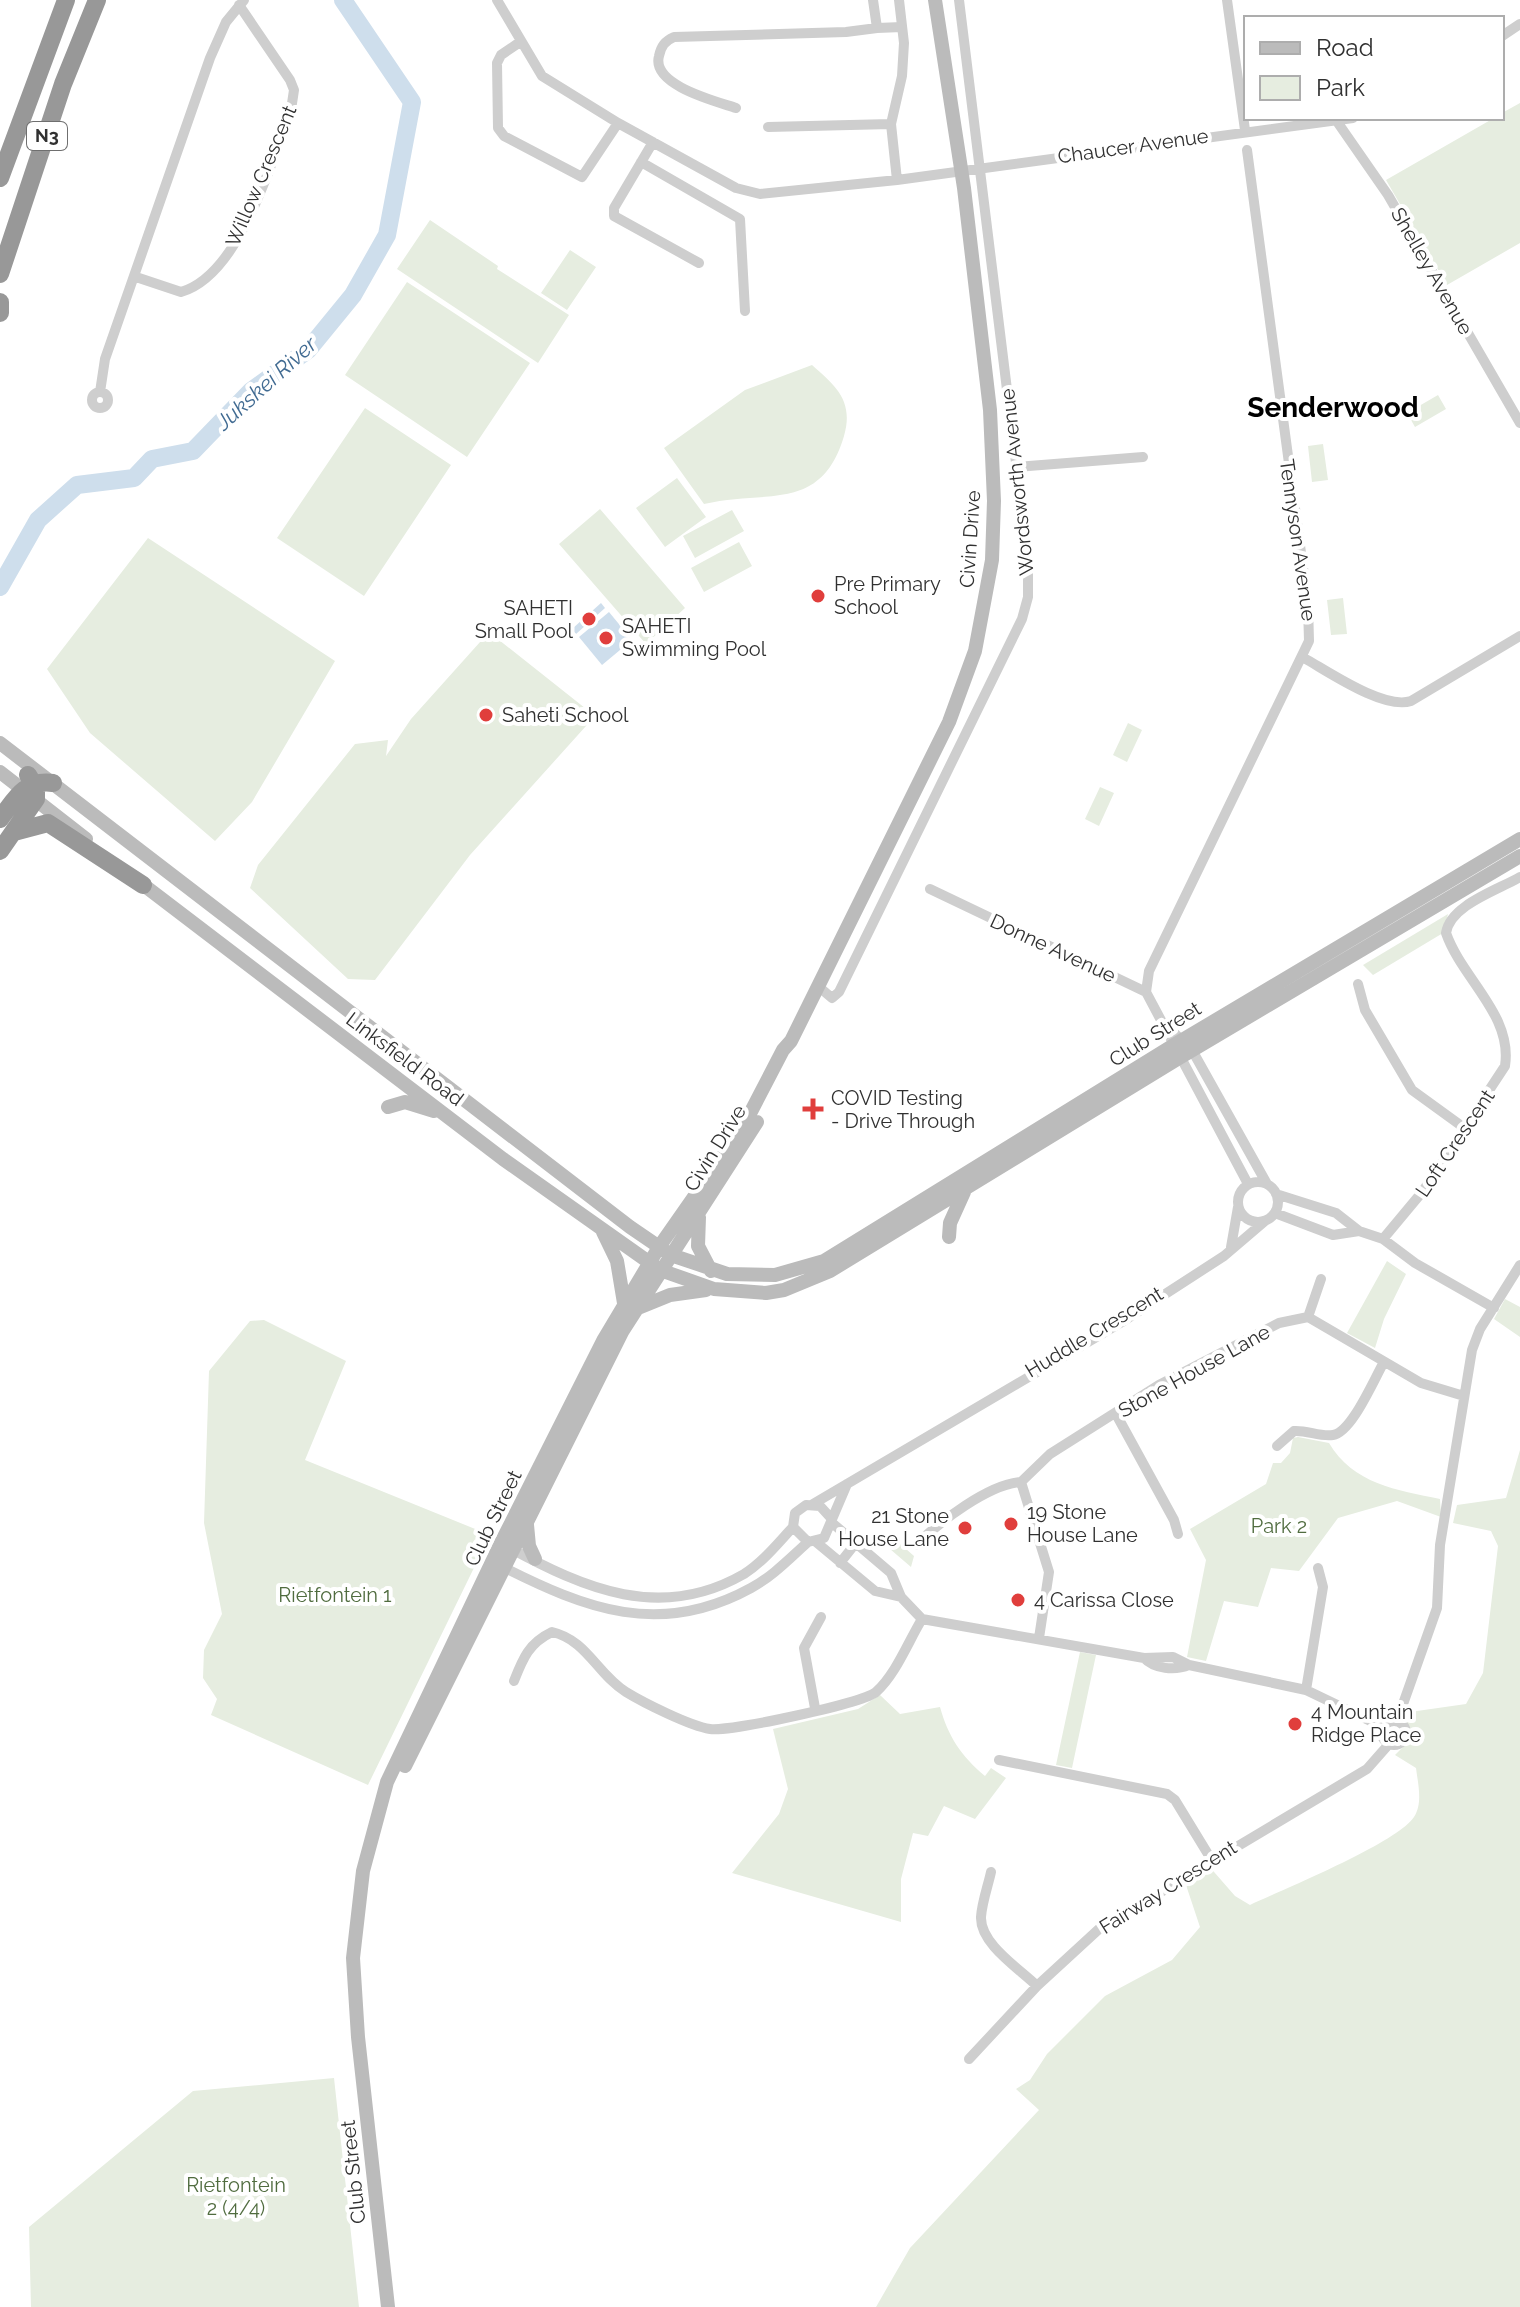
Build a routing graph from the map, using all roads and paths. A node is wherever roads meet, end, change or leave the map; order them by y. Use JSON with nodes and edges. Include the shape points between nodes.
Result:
{"nodes":[{"id":1,"x":66,"y":0,"type":"edge"},
{"id":2,"x":97,"y":0,"type":"edge"},
{"id":3,"x":497,"y":0,"type":"edge"},
{"id":4,"x":873,"y":0,"type":"edge"},
{"id":5,"x":899,"y":0,"type":"edge"},
{"id":6,"x":935,"y":0,"type":"edge"},
{"id":7,"x":959,"y":0,"type":"edge"},
{"id":8,"x":1227,"y":0,"type":"edge"},
{"id":9,"x":241,"y":3,"type":"edge"},
{"id":10,"x":902,"y":27,"type":"junction"},
{"id":11,"x":877,"y":28,"type":"junction"},
{"id":12,"x":520,"y":42,"type":"junction"},
{"id":13,"x":736,"y":108,"type":"dead end"},
{"id":14,"x":1347,"y":120,"type":"edge"},
{"id":15,"x":618,"y":123,"type":"junction"},
{"id":16,"x":1338,"y":123,"type":"junction"},
{"id":17,"x":891,"y":124,"type":"junction"},
{"id":18,"x":768,"y":127,"type":"dead end"},
{"id":19,"x":1245,"y":130,"type":"junction"},
{"id":20,"x":653,"y":142,"type":"junction"},
{"id":21,"x":1247,"y":150,"type":"dead end"},
{"id":22,"x":641,"y":162,"type":"junction"},
{"id":23,"x":982,"y":166,"type":"junction"},
{"id":24,"x":961,"y":171,"type":"junction"},
{"id":25,"x":0,"y":178,"type":"edge"},
{"id":26,"x":897,"y":180,"type":"junction"},
{"id":27,"x":699,"y":263,"type":"dead end"},
{"id":28,"x":0,"y":274,"type":"edge"},
{"id":29,"x":136,"y":277,"type":"junction"},
{"id":30,"x":0,"y":302,"type":"edge"},
{"id":31,"x":745,"y":311,"type":"dead end"},
{"id":32,"x":0,"y":313,"type":"edge"},
{"id":33,"x":100,"y":392,"type":"dead end"},
{"id":34,"x":1520,"y":423,"type":"edge"},
{"id":35,"x":1143,"y":457,"type":"dead end"},
{"id":36,"x":1016,"y":467,"type":"junction"},
{"id":37,"x":1520,"y":636,"type":"edge"},
{"id":38,"x":1304,"y":658,"type":"junction"},
{"id":39,"x":0,"y":743,"type":"edge"},
{"id":40,"x":0,"y":754,"type":"edge"},
{"id":41,"x":0,"y":772,"type":"edge"},
{"id":42,"x":53,"y":783,"type":"junction"},
{"id":43,"x":30,"y":787,"type":"junction"},
{"id":44,"x":7,"y":826,"type":"edge"},
{"id":45,"x":1520,"y":839,"type":"edge"},
{"id":46,"x":0,"y":851,"type":"edge"},
{"id":47,"x":1520,"y":856,"type":"edge"},
{"id":48,"x":1520,"y":877,"type":"edge"},
{"id":49,"x":143,"y":885,"type":"junction"},
{"id":50,"x":930,"y":889,"type":"dead end"},
{"id":51,"x":1358,"y":984,"type":"dead end"},
{"id":52,"x":819,"y":987,"type":"junction"},
{"id":53,"x":1146,"y":992,"type":"junction"},
{"id":54,"x":791,"y":1041,"type":"junction"},
{"id":55,"x":1182,"y":1048,"type":"junction"},
{"id":56,"x":388,"y":1107,"type":"dead end"},
{"id":57,"x":445,"y":1115,"type":"junction"},
{"id":58,"x":1463,"y":1127,"type":"junction"},
{"id":59,"x":1248,"y":1184,"type":"junction"},
{"id":60,"x":1267,"y":1184,"type":"junction"},
{"id":61,"x":965,"y":1191,"type":"junction"},
{"id":62,"x":1276,"y":1194,"type":"junction"},
{"id":63,"x":1312,"y":1206,"type":"junction"},
{"id":64,"x":1238,"y":1207,"type":"junction"},
{"id":65,"x":701,"y":1209,"type":"junction"},
{"id":66,"x":1275,"y":1213,"type":"junction"},
{"id":67,"x":677,"y":1221,"type":"junction"},
{"id":68,"x":1265,"y":1221,"type":"junction"},
{"id":69,"x":1305,"y":1224,"type":"junction"},
{"id":70,"x":630,"y":1227,"type":"junction"},
{"id":71,"x":1359,"y":1231,"type":"junction"},
{"id":72,"x":603,"y":1232,"type":"junction"},
{"id":73,"x":949,"y":1237,"type":"dead end"},
{"id":74,"x":1383,"y":1239,"type":"junction"},
{"id":75,"x":1231,"y":1247,"type":"junction"},
{"id":76,"x":665,"y":1251,"type":"junction"},
{"id":77,"x":1520,"y":1265,"type":"edge"},
{"id":78,"x":655,"y":1266,"type":"junction"},
{"id":79,"x":711,"y":1271,"type":"junction"},
{"id":80,"x":816,"y":1271,"type":"junction"},
{"id":81,"x":1321,"y":1279,"type":"dead end"},
{"id":82,"x":714,"y":1289,"type":"junction"},
{"id":83,"x":630,"y":1306,"type":"junction"},
{"id":84,"x":1494,"y":1308,"type":"junction"},
{"id":85,"x":1308,"y":1317,"type":"junction"},
{"id":86,"x":1384,"y":1362,"type":"junction"},
{"id":87,"x":1464,"y":1396,"type":"junction"},
{"id":88,"x":1116,"y":1414,"type":"junction"},
{"id":89,"x":1277,"y":1446,"type":"dead end"},
{"id":90,"x":848,"y":1482,"type":"junction"},
{"id":91,"x":1021,"y":1482,"type":"junction"},
{"id":92,"x":813,"y":1504,"type":"junction"},
{"id":93,"x":830,"y":1520,"type":"junction"},
{"id":94,"x":527,"y":1521,"type":"junction"},
{"id":95,"x":793,"y":1527,"type":"junction"},
{"id":96,"x":1178,"y":1534,"type":"dead end"},
{"id":97,"x":812,"y":1542,"type":"junction"},
{"id":98,"x":855,"y":1544,"type":"junction"},
{"id":99,"x":916,"y":1545,"type":"dead end"},
{"id":100,"x":507,"y":1546,"type":"junction"},
{"id":101,"x":535,"y":1559,"type":"junction"},
{"id":102,"x":840,"y":1563,"type":"junction"},
{"id":103,"x":500,"y":1565,"type":"junction"},
{"id":104,"x":1318,"y":1568,"type":"dead end"},
{"id":105,"x":901,"y":1597,"type":"junction"},
{"id":106,"x":821,"y":1617,"type":"dead end"},
{"id":107,"x":922,"y":1619,"type":"junction"},
{"id":108,"x":1039,"y":1638,"type":"junction"},
{"id":109,"x":514,"y":1681,"type":"dead end"},
{"id":110,"x":1306,"y":1690,"type":"junction"},
{"id":111,"x":815,"y":1708,"type":"junction"},
{"id":112,"x":1397,"y":1721,"type":"junction"},
{"id":113,"x":1383,"y":1727,"type":"junction"},
{"id":114,"x":1389,"y":1744,"type":"junction"},
{"id":115,"x":999,"y":1760,"type":"dead end"},
{"id":116,"x":1211,"y":1859,"type":"junction"},
{"id":117,"x":991,"y":1872,"type":"dead end"},
{"id":118,"x":1037,"y":1986,"type":"junction"},
{"id":119,"x":969,"y":2059,"type":"dead end"},
{"id":120,"x":388,"y":2307,"type":"edge"}],
"edges":[{"from":1,"to":25,"type":"highway","number":"N3"},
{"from":2,"to":28,"type":"highway","number":"N3","via":[[63,84]]},
{"from":3,"to":12,"type":"street","name":"Chaucer Avenue"},
{"from":4,"to":11,"type":"street"},
{"from":5,"to":10,"type":"street"},
{"from":6,"to":24,"type":"main road","name":"Civin Drive"},
{"from":7,"to":23,"type":"street","name":"Wordsworth Avenue"},
{"from":8,"to":19,"type":"street"},
{"from":9,"to":29,"type":"street","name":"Willow Crescent","via":[[210,58]]},
{"from":9,"to":29,"type":"street","name":"Willow Crescent","via":[[294,90],[286,123],[237,240],[221,264],[181,292]]},
{"from":10,"to":11,"type":"street"},
{"from":10,"to":17,"type":"street","via":[[902,76]]},
{"from":11,"to":13,"type":"street","via":[[674,37],[664,43],[657,61],[661,73],[688,91]]},
{"from":12,"to":15,"type":"street","name":"Chaucer Avenue","via":[[542,76]]},
{"from":12,"to":15,"type":"street","via":[[497,63],[495,120],[504,136],[582,177]]},
{"from":14,"to":16,"type":"street","name":"Chaucer Avenue"},
{"from":15,"to":20,"type":"street","name":"Chaucer Avenue"},
{"from":16,"to":19,"type":"street","name":"Chaucer Avenue"},
{"from":16,"to":34,"type":"street","name":"Shelley Avenue","via":[[1388,195]]},
{"from":17,"to":18,"type":"street"},
{"from":17,"to":26,"type":"street"},
{"from":19,"to":23,"type":"street","name":"Chaucer Avenue"},
{"from":20,"to":22,"type":"street"},
{"from":20,"to":26,"type":"street","name":"Chaucer Avenue","via":[[736,188],[760,194]]},
{"from":21,"to":38,"type":"street","name":"Tennyson Avenue","via":[[1309,617]]},
{"from":22,"to":27,"type":"street","via":[[614,216]]},
{"from":22,"to":31,"type":"street","via":[[740,219]]},
{"from":23,"to":24,"type":"street","name":"Chaucer Avenue"},
{"from":23,"to":36,"type":"street","name":"Wordsworth Avenue"},
{"from":24,"to":26,"type":"street","name":"Chaucer Avenue"},
{"from":24,"to":52,"type":"main road","name":"Civin Drive","via":[[990,410],[994,501],[986,602],[949,722]]},
{"from":29,"to":33,"type":"street","name":"Willow Crescent","via":[[105,359]]},
{"from":30,"to":32,"type":"highway"},
{"from":35,"to":36,"type":"street"},
{"from":36,"to":52,"type":"street","name":"Wordsworth Avenue","via":[[1028,560],[1022,619],[839,992],[830,998]]},
{"from":37,"to":38,"type":"street","via":[[1398,704]]},
{"from":38,"to":53,"type":"street","name":"Tennyson Avenue","via":[[1149,971]]},
{"from":39,"to":42,"type":"main road","name":"Linksfield Road"},
{"from":40,"to":43,"type":"main road"},
{"from":41,"to":43,"type":"main road","name":"Linksfield Road"},
{"from":42,"to":43,"type":"highway"},
{"from":42,"to":70,"type":"main road","name":"Linksfield Road"},
{"from":43,"to":44,"type":"highway"},
{"from":43,"to":49,"type":"main road","name":"Linksfield Road"},
{"from":44,"to":46,"type":"highway"},
{"from":44,"to":49,"type":"highway","via":[[48,823]]},
{"from":45,"to":55,"type":"main road","name":"Club Street"},
{"from":47,"to":55,"type":"main road","name":"Club Street"},
{"from":48,"to":58,"type":"street","name":"Loft Crescent","via":[[1460,911],[1447,926],[1449,940],[1501,1027],[1508,1051],[1498,1080]]},
{"from":49,"to":57,"type":"main road","name":"Linksfield Road"},
{"from":50,"to":53,"type":"street","name":"Donne Avenue"},
{"from":51,"to":58,"type":"street","via":[[1365,1010],[1412,1090]]},
{"from":52,"to":54,"type":"main road","name":"Civin Drive"},
{"from":53,"to":55,"type":"street"},
{"from":54,"to":65,"type":"main road","name":"Civin Drive","via":[[757,1121]]},
{"from":54,"to":67,"type":"main road","name":"Civin Drive","via":[[743,1127]]},
{"from":55,"to":59,"type":"street"},
{"from":55,"to":60,"type":"street"},
{"from":55,"to":61,"type":"main road","name":"Club Street"},
{"from":55,"to":80,"type":"main road","name":"Club Street"},
{"from":56,"to":57,"type":"main road","via":[[405,1102]]},
{"from":57,"to":72,"type":"main road","name":"Linksfield Road"},
{"from":58,"to":74,"type":"street","name":"Loft Crescent","via":[[1423,1191]]},
{"from":59,"to":60,"type":"street"},
{"from":59,"to":64,"type":"street","via":[[1239,1194]]},
{"from":60,"to":62,"type":"street"},
{"from":61,"to":73,"type":"main road"},
{"from":61,"to":80,"type":"main road","name":"Club Street"},
{"from":62,"to":63,"type":"street"},
{"from":62,"to":66,"type":"street"},
{"from":63,"to":69,"type":"street"},
{"from":63,"to":71,"type":"street","via":[[1349,1220]]},
{"from":64,"to":68,"type":"street","via":[[1246,1218]]},
{"from":64,"to":75,"type":"street"},
{"from":65,"to":76,"type":"main road","name":"Civin Drive"},
{"from":65,"to":79,"type":"main road","via":[[698,1246]]},
{"from":66,"to":68,"type":"street"},
{"from":66,"to":69,"type":"street"},
{"from":67,"to":70,"type":"main road","via":[[653,1229]]},
{"from":67,"to":76,"type":"main road","name":"Civin Drive"},
{"from":68,"to":75,"type":"street","name":"Huddle Crescent"},
{"from":69,"to":71,"type":"street","via":[[1333,1235]]},
{"from":70,"to":76,"type":"main road","name":"Linksfield Road"},
{"from":71,"to":74,"type":"street"},
{"from":72,"to":78,"type":"main road","name":"Linksfield Road"},
{"from":72,"to":83,"type":"main road"},
{"from":74,"to":84,"type":"street"},
{"from":75,"to":90,"type":"street","name":"Huddle Crescent","via":[[1192,1278],[1176,1282]]},
{"from":76,"to":78,"type":"main road","name":"Civin Drive"},
{"from":76,"to":79,"type":"main road","name":"Linksfield Road"},
{"from":77,"to":84,"type":"street"},
{"from":78,"to":82,"type":"main road","name":"Linksfield Road"},
{"from":78,"to":83,"type":"main road","name":"Club Street"},
{"from":79,"to":80,"type":"main road","name":"Linksfield Road","via":[[757,1276]]},
{"from":80,"to":82,"type":"main road","name":"Linksfield Road","via":[[766,1293]]},
{"from":81,"to":85,"type":"street"},
{"from":82,"to":83,"type":"main road"},
{"from":83,"to":94,"type":"main road","name":"Club Street"},
{"from":83,"to":100,"type":"main road","name":"Club Street"},
{"from":84,"to":87,"type":"street","via":[[1472,1350]]},
{"from":85,"to":86,"type":"street"},
{"from":85,"to":88,"type":"street","name":"Stone House Lane","via":[[1279,1323],[1159,1385]]},
{"from":86,"to":87,"type":"street","via":[[1432,1388]]},
{"from":86,"to":89,"type":"street","via":[[1341,1433],[1294,1431]]},
{"from":87,"to":112,"type":"street","via":[[1440,1545],[1436,1617]]},
{"from":88,"to":91,"type":"street","name":"Stone House Lane","via":[[1050,1454]]},
{"from":88,"to":96,"type":"street"},
{"from":90,"to":92,"type":"street","name":"Huddle Crescent"},
{"from":90,"to":93,"type":"street"},
{"from":91,"to":99,"type":"street","via":[[1000,1486],[938,1524]]},
{"from":91,"to":108,"type":"street","via":[[1049,1572]]},
{"from":92,"to":93,"type":"street"},
{"from":92,"to":95,"type":"street","via":[[795,1513]]},
{"from":93,"to":97,"type":"street","via":[[829,1531]]},
{"from":93,"to":98,"type":"street"},
{"from":94,"to":100,"type":"main road","name":"Club Street"},
{"from":94,"to":101,"type":"main road"},
{"from":95,"to":97,"type":"street"},
{"from":95,"to":101,"type":"street","via":[[743,1574],[654,1599],[593,1588]]},
{"from":97,"to":102,"type":"street"},
{"from":97,"to":103,"type":"street","via":[[731,1598],[663,1615],[612,1613]]},
{"from":98,"to":102,"type":"street"},
{"from":98,"to":105,"type":"street","via":[[891,1573]]},
{"from":100,"to":101,"type":"street"},
{"from":100,"to":103,"type":"main road","name":"Club Street"},
{"from":102,"to":105,"type":"street","via":[[875,1591]]},
{"from":103,"to":120,"type":"main road","name":"Club Street","via":[[387,1782],[363,1871],[353,1958]]},
{"from":104,"to":110,"type":"street","via":[[1323,1587]]},
{"from":105,"to":107,"type":"street"},
{"from":106,"to":111,"type":"street","via":[[804,1648]]},
{"from":107,"to":108,"type":"street"},
{"from":107,"to":111,"type":"street","via":[[876,1692],[849,1705]]},
{"from":108,"to":110,"type":"street","via":[[1144,1658],[1151,1665],[1189,1665]]},
{"from":109,"to":111,"type":"street","via":[[536,1640],[552,1632],[580,1644],[605,1677],[629,1694],[710,1729],[752,1726]]},
{"from":110,"to":113,"type":"street"},
{"from":112,"to":113,"type":"street"},
{"from":112,"to":114,"type":"street","via":[[1404,1725],[1405,1737]]},
{"from":113,"to":114,"type":"street"},
{"from":114,"to":116,"type":"street","name":"Fairway Crescent","via":[[1367,1769]]},
{"from":115,"to":116,"type":"street","via":[[1167,1794]]},
{"from":116,"to":118,"type":"street","name":"Fairway Crescent","via":[[1099,1929]]},
{"from":117,"to":118,"type":"street","via":[[983,1928]]},
{"from":118,"to":119,"type":"street","name":"Fairway Crescent"}]}
